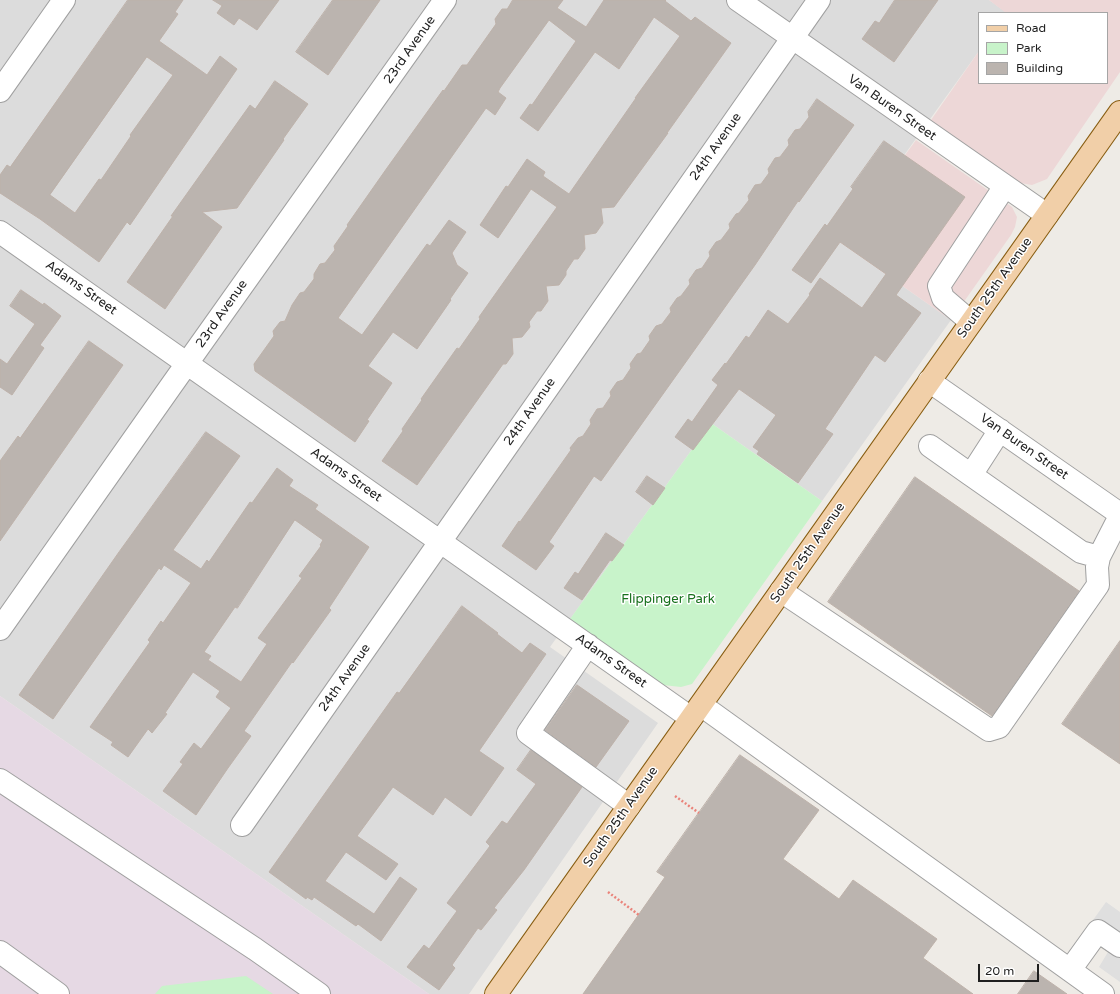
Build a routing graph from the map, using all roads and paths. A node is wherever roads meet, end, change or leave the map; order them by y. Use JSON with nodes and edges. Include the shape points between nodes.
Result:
{"nodes":[{"id":1,"x":64,"y":0,"type":"edge"},
{"id":2,"x":445,"y":0,"type":"edge"},
{"id":3,"x":738,"y":0,"type":"edge"},
{"id":4,"x":819,"y":0,"type":"edge"},
{"id":5,"x":792,"y":38,"type":"junction"},
{"id":6,"x":0,"y":91,"type":"edge"},
{"id":7,"x":1120,"y":112,"type":"edge"},
{"id":8,"x":1005,"y":186,"type":"junction"},
{"id":9,"x":1046,"y":215,"type":"junction"},
{"id":10,"x":0,"y":232,"type":"edge"},
{"id":11,"x":971,"y":322,"type":"junction"},
{"id":12,"x":187,"y":363,"type":"junction"},
{"id":13,"x":929,"y":381,"type":"junction"},
{"id":14,"x":1000,"y":430,"type":"junction"},
{"id":15,"x":930,"y":446,"type":"dead end"},
{"id":16,"x":971,"y":475,"type":"junction"},
{"id":17,"x":1120,"y":515,"type":"edge"},
{"id":18,"x":440,"y":541,"type":"junction"},
{"id":19,"x":1099,"y":557,"type":"junction"},
{"id":20,"x":781,"y":591,"type":"junction"},
{"id":21,"x":0,"y":629,"type":"edge"},
{"id":22,"x":588,"y":645,"type":"junction"},
{"id":23,"x":696,"y":711,"type":"junction"},
{"id":24,"x":0,"y":780,"type":"edge"},
{"id":25,"x":675,"y":796,"type":"dead end"},
{"id":26,"x":629,"y":806,"type":"junction"},
{"id":27,"x":699,"y":813,"type":"dead end"},
{"id":28,"x":242,"y":824,"type":"dead end"},
{"id":29,"x":608,"y":892,"type":"dead end"},
{"id":30,"x":639,"y":915,"type":"dead end"},
{"id":31,"x":1120,"y":946,"type":"edge"},
{"id":32,"x":0,"y":952,"type":"edge"},
{"id":33,"x":1070,"y":970,"type":"junction"},
{"id":34,"x":58,"y":994,"type":"edge"},
{"id":35,"x":320,"y":994,"type":"edge"},
{"id":36,"x":496,"y":994,"type":"edge"},
{"id":37,"x":1103,"y":994,"type":"edge"}],
"edges":[{"from":1,"to":6,"type":"street"},
{"from":2,"to":12,"type":"street","name":"23rd Avenue"},
{"from":3,"to":5,"type":"street","name":"Van Buren Street"},
{"from":4,"to":5,"type":"street","name":"24th Avenue"},
{"from":5,"to":8,"type":"street","name":"Van Buren Street"},
{"from":5,"to":18,"type":"street","name":"24th Avenue"},
{"from":7,"to":9,"type":"main road","name":"South 25th Avenue"},
{"from":8,"to":9,"type":"street","name":"Van Buren Street"},
{"from":8,"to":11,"type":"street","via":[[939,286],[943,298]]},
{"from":9,"to":11,"type":"main road","name":"South 25th Avenue"},
{"from":10,"to":12,"type":"street","name":"Adams Street"},
{"from":11,"to":13,"type":"main road","name":"South 25th Avenue"},
{"from":12,"to":18,"type":"street","name":"Adams Street"},
{"from":12,"to":21,"type":"street","name":"23rd Avenue"},
{"from":13,"to":14,"type":"street","name":"Van Buren Street"},
{"from":13,"to":20,"type":"main road","name":"South 25th Avenue"},
{"from":14,"to":16,"type":"street"},
{"from":14,"to":17,"type":"street","name":"Van Buren Street"},
{"from":15,"to":16,"type":"street"},
{"from":16,"to":19,"type":"street","via":[[1081,552]]},
{"from":17,"to":19,"type":"street"},
{"from":18,"to":22,"type":"street","name":"Adams Street"},
{"from":18,"to":28,"type":"street","name":"24th Avenue"},
{"from":19,"to":20,"type":"street","via":[[1098,585],[999,727],[989,730]]},
{"from":20,"to":23,"type":"main road","name":"South 25th Avenue"},
{"from":22,"to":23,"type":"street","name":"Adams Street"},
{"from":22,"to":26,"type":"street","via":[[528,733]]},
{"from":23,"to":26,"type":"main road","name":"South 25th Avenue"},
{"from":23,"to":33,"type":"street","name":"Adams Street"},
{"from":24,"to":35,"type":"street"},
{"from":25,"to":27,"type":"path"},
{"from":26,"to":36,"type":"main road","name":"South 25th Avenue"},
{"from":29,"to":30,"type":"path"},
{"from":31,"to":33,"type":"street","via":[[1098,931]]},
{"from":32,"to":34,"type":"street"},
{"from":33,"to":37,"type":"street","name":"Adams Street"}]}
